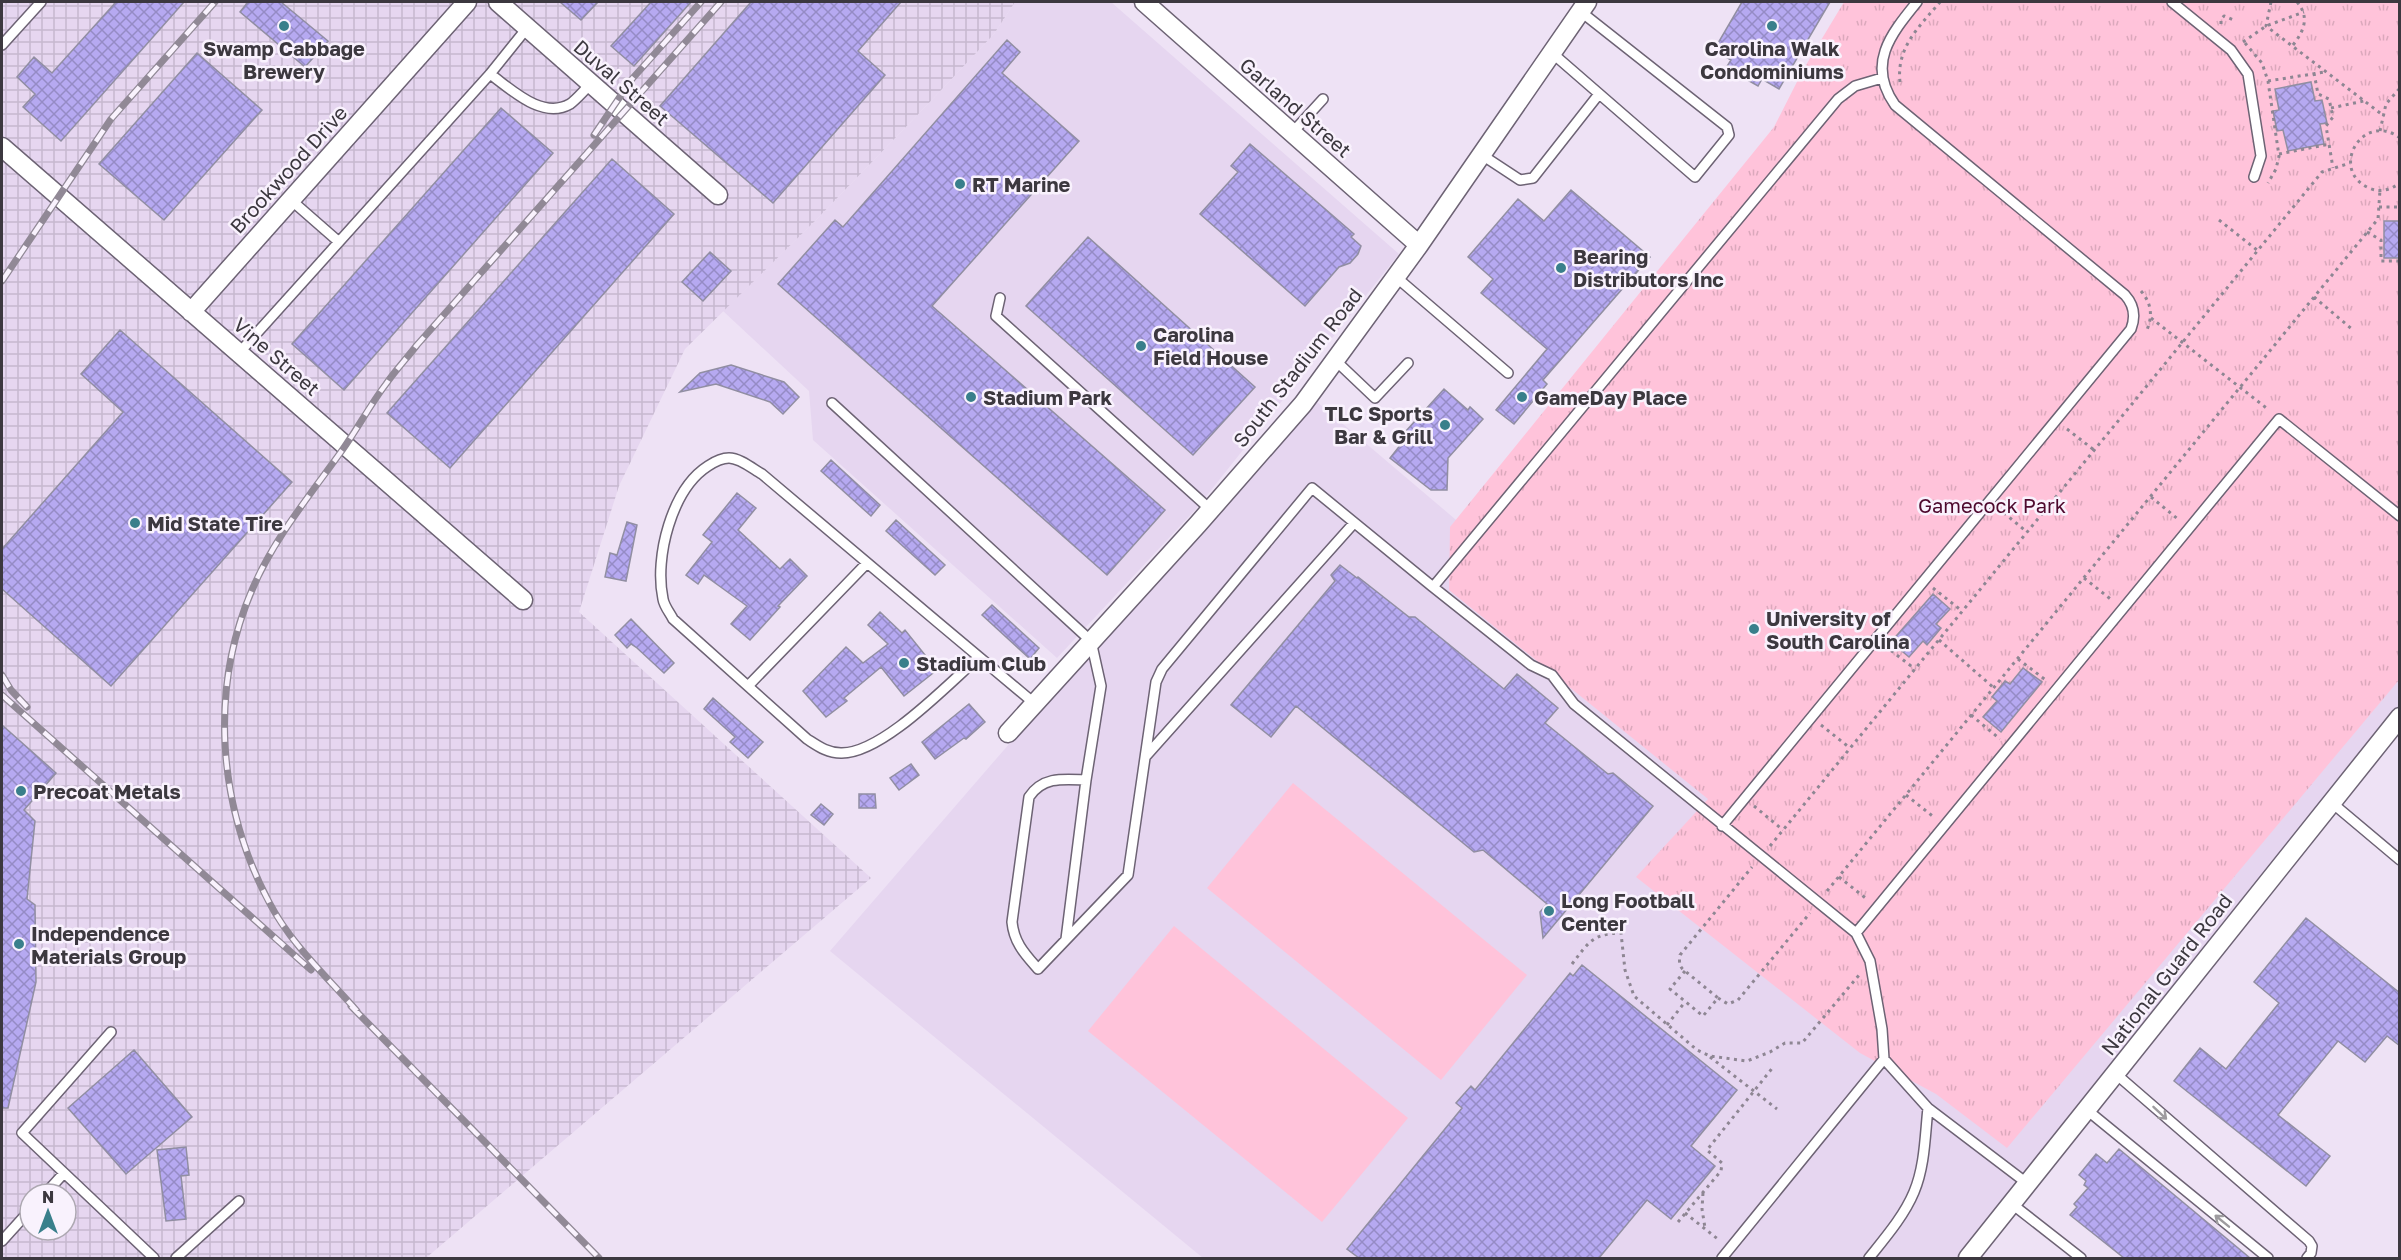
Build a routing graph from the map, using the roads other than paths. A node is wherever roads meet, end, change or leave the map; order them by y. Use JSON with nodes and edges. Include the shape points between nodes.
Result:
{"nodes":[{"id":1,"x":41,"y":2,"type":"edge"},
{"id":2,"x":467,"y":2,"type":"edge"},
{"id":3,"x":498,"y":2,"type":"edge"},
{"id":4,"x":1144,"y":2,"type":"edge"},
{"id":5,"x":1917,"y":2,"type":"edge"},
{"id":6,"x":2172,"y":2,"type":"edge"},
{"id":7,"x":1583,"y":6,"type":"edge"},
{"id":8,"x":527,"y":28,"type":"junction"},
{"id":9,"x":2,"y":45,"type":"edge"},
{"id":10,"x":1551,"y":52,"type":"junction"},
{"id":11,"x":490,"y":74,"type":"junction"},
{"id":12,"x":1882,"y":78,"type":"junction"},
{"id":13,"x":591,"y":84,"type":"junction"},
{"id":14,"x":1599,"y":94,"type":"junction"},
{"id":15,"x":1323,"y":99,"type":"dead end"},
{"id":16,"x":1292,"y":133,"type":"junction"},
{"id":17,"x":2,"y":147,"type":"edge"},
{"id":18,"x":1482,"y":155,"type":"junction"},
{"id":19,"x":2254,"y":177,"type":"dead end"},
{"id":20,"x":718,"y":195,"type":"dead end"},
{"id":21,"x":291,"y":200,"type":"junction"},
{"id":22,"x":339,"y":242,"type":"junction"},
{"id":23,"x":1419,"y":245,"type":"junction"},
{"id":24,"x":1396,"y":277,"type":"junction"},
{"id":25,"x":1000,"y":298,"type":"dead end"},
{"id":26,"x":191,"y":312,"type":"junction"},
{"id":27,"x":239,"y":353,"type":"junction"},
{"id":28,"x":1335,"y":360,"type":"junction"},
{"id":29,"x":1408,"y":363,"type":"dead end"},
{"id":30,"x":1508,"y":374,"type":"dead end"},
{"id":31,"x":832,"y":403,"type":"dead end"},
{"id":32,"x":1210,"y":510,"type":"junction"},
{"id":33,"x":2400,"y":516,"type":"edge"},
{"id":34,"x":1354,"y":523,"type":"junction"},
{"id":35,"x":867,"y":562,"type":"junction"},
{"id":36,"x":1433,"y":587,"type":"junction"},
{"id":37,"x":523,"y":600,"type":"dead end"},
{"id":38,"x":1091,"y":641,"type":"junction"},
{"id":39,"x":979,"y":657,"type":"junction"},
{"id":40,"x":748,"y":686,"type":"junction"},
{"id":41,"x":1034,"y":703,"type":"junction"},
{"id":42,"x":2400,"y":717,"type":"edge"},
{"id":43,"x":1008,"y":733,"type":"dead end"},
{"id":44,"x":1146,"y":756,"type":"junction"},
{"id":45,"x":1086,"y":780,"type":"junction"},
{"id":46,"x":2331,"y":802,"type":"junction"},
{"id":47,"x":1722,"y":826,"type":"junction"},
{"id":48,"x":2400,"y":860,"type":"edge"},
{"id":49,"x":1856,"y":933,"type":"junction"},
{"id":50,"x":1066,"y":939,"type":"junction"},
{"id":51,"x":111,"y":1032,"type":"dead end"},
{"id":52,"x":1884,"y":1059,"type":"junction"},
{"id":53,"x":2115,"y":1074,"type":"junction"},
{"id":54,"x":1928,"y":1108,"type":"junction"},
{"id":55,"x":2087,"y":1110,"type":"junction"},
{"id":56,"x":64,"y":1173,"type":"junction"},
{"id":57,"x":56,"y":1182,"type":"edge"},
{"id":58,"x":2028,"y":1184,"type":"junction"},
{"id":59,"x":239,"y":1201,"type":"dead end"},
{"id":60,"x":2012,"y":1204,"type":"junction"},
{"id":61,"x":18,"y":1223,"type":"edge"},
{"id":62,"x":2,"y":1241,"type":"edge"},
{"id":63,"x":154,"y":1258,"type":"edge"},
{"id":64,"x":176,"y":1258,"type":"edge"},
{"id":65,"x":1722,"y":1258,"type":"edge"},
{"id":66,"x":1869,"y":1258,"type":"edge"},
{"id":67,"x":1968,"y":1258,"type":"edge"},
{"id":68,"x":2081,"y":1258,"type":"edge"},
{"id":69,"x":2268,"y":1258,"type":"edge"},
{"id":70,"x":2307,"y":1258,"type":"edge"}],
"edges":[{"from":1,"to":9,"type":"lane"},
{"from":2,"to":21,"type":"street","name":"Brookwood Drive"},
{"from":3,"to":8,"type":"street","name":"Duval Street"},
{"from":4,"to":16,"type":"street","name":"Garland Street"},
{"from":5,"to":12,"type":"lane","via":[[1888,42]]},
{"from":6,"to":19,"type":"lane","via":[[2233,52],[2245,67],[2261,156]]},
{"from":7,"to":10,"type":"street","name":"South Stadium Road"},
{"from":7,"to":14,"type":"lane","via":[[1727,127],[1729,135],[1695,177]]},
{"from":8,"to":11,"type":"lane"},
{"from":8,"to":13,"type":"street","name":"Duval Street"},
{"from":10,"to":14,"type":"lane"},
{"from":10,"to":18,"type":"street","name":"South Stadium Road"},
{"from":11,"to":13,"type":"lane","via":[[545,109],[569,104]]},
{"from":11,"to":22,"type":"lane"},
{"from":12,"to":36,"type":"lane","via":[[1855,86],[1838,99]]},
{"from":12,"to":47,"type":"lane","via":[[1895,105],[2125,295],[2135,316],[2131,329]]},
{"from":13,"to":20,"type":"street","name":"Duval Street"},
{"from":14,"to":18,"type":"lane","via":[[1533,178],[1520,180]]},
{"from":15,"to":16,"type":"lane"},
{"from":16,"to":23,"type":"street","name":"Garland Street"},
{"from":17,"to":26,"type":"street","name":"Vine Street"},
{"from":18,"to":23,"type":"street","name":"South Stadium Road"},
{"from":21,"to":22,"type":"lane"},
{"from":21,"to":26,"type":"street","name":"Brookwood Drive"},
{"from":22,"to":27,"type":"lane"},
{"from":23,"to":24,"type":"street","name":"South Stadium Road"},
{"from":24,"to":28,"type":"street","name":"South Stadium Road"},
{"from":24,"to":30,"type":"lane"},
{"from":25,"to":32,"type":"lane","via":[[996,316]]},
{"from":26,"to":27,"type":"street","name":"Vine Street"},
{"from":27,"to":37,"type":"street","name":"Vine Street"},
{"from":28,"to":29,"type":"lane","via":[[1375,398]]},
{"from":28,"to":32,"type":"street","name":"South Stadium Road","via":[[1303,404]]},
{"from":31,"to":38,"type":"lane"},
{"from":32,"to":38,"type":"street","name":"South Stadium Road"},
{"from":33,"to":49,"type":"lane","via":[[2279,419]]},
{"from":34,"to":36,"type":"lane"},
{"from":34,"to":44,"type":"lane"},
{"from":34,"to":44,"type":"lane","via":[[1312,488],[1162,669],[1156,682]]},
{"from":35,"to":39,"type":"lane"},
{"from":35,"to":40,"type":"lane"},
{"from":35,"to":40,"type":"lane","via":[[744,463],[730,458],[696,474],[677,501],[666,533],[663,600],[673,619]]},
{"from":36,"to":47,"type":"lane","via":[[1531,665],[1552,675],[1574,704]]},
{"from":38,"to":41,"type":"street","name":"South Stadium Road"},
{"from":38,"to":45,"type":"lane","via":[[1101,686]]},
{"from":39,"to":40,"type":"lane","via":[[899,727],[860,751],[825,751]]},
{"from":39,"to":41,"type":"lane"},
{"from":41,"to":43,"type":"street","name":"South Stadium Road"},
{"from":42,"to":46,"type":"street","name":"National Guard Road"},
{"from":44,"to":50,"type":"lane","via":[[1128,875]]},
{"from":45,"to":50,"type":"lane"},
{"from":45,"to":50,"type":"lane","via":[[1052,779],[1035,788],[1029,797],[1012,922],[1020,948],[1038,969]]},
{"from":46,"to":48,"type":"lane"},
{"from":46,"to":53,"type":"street","name":"National Guard Road"},
{"from":47,"to":49,"type":"lane"},
{"from":49,"to":52,"type":"lane","via":[[1870,961]]},
{"from":51,"to":56,"type":"lane","via":[[22,1133]]},
{"from":52,"to":54,"type":"lane"},
{"from":52,"to":65,"type":"lane"},
{"from":53,"to":55,"type":"street","name":"National Guard Road"},
{"from":53,"to":70,"type":"lane","one_way":true,"via":[[2309,1241],[2312,1246]]},
{"from":54,"to":58,"type":"lane"},
{"from":54,"to":66,"type":"lane","via":[[1924,1153],[1914,1192]]},
{"from":55,"to":58,"type":"street","name":"National Guard Road"},
{"from":69,"to":55,"type":"lane","one_way":true},
{"from":56,"to":57,"type":"lane"},
{"from":56,"to":63,"type":"lane"},
{"from":58,"to":60,"type":"street","name":"National Guard Road"},
{"from":59,"to":64,"type":"lane"},
{"from":60,"to":67,"type":"street","name":"National Guard Road"},
{"from":60,"to":68,"type":"lane"},
{"from":61,"to":62,"type":"lane"}]}
